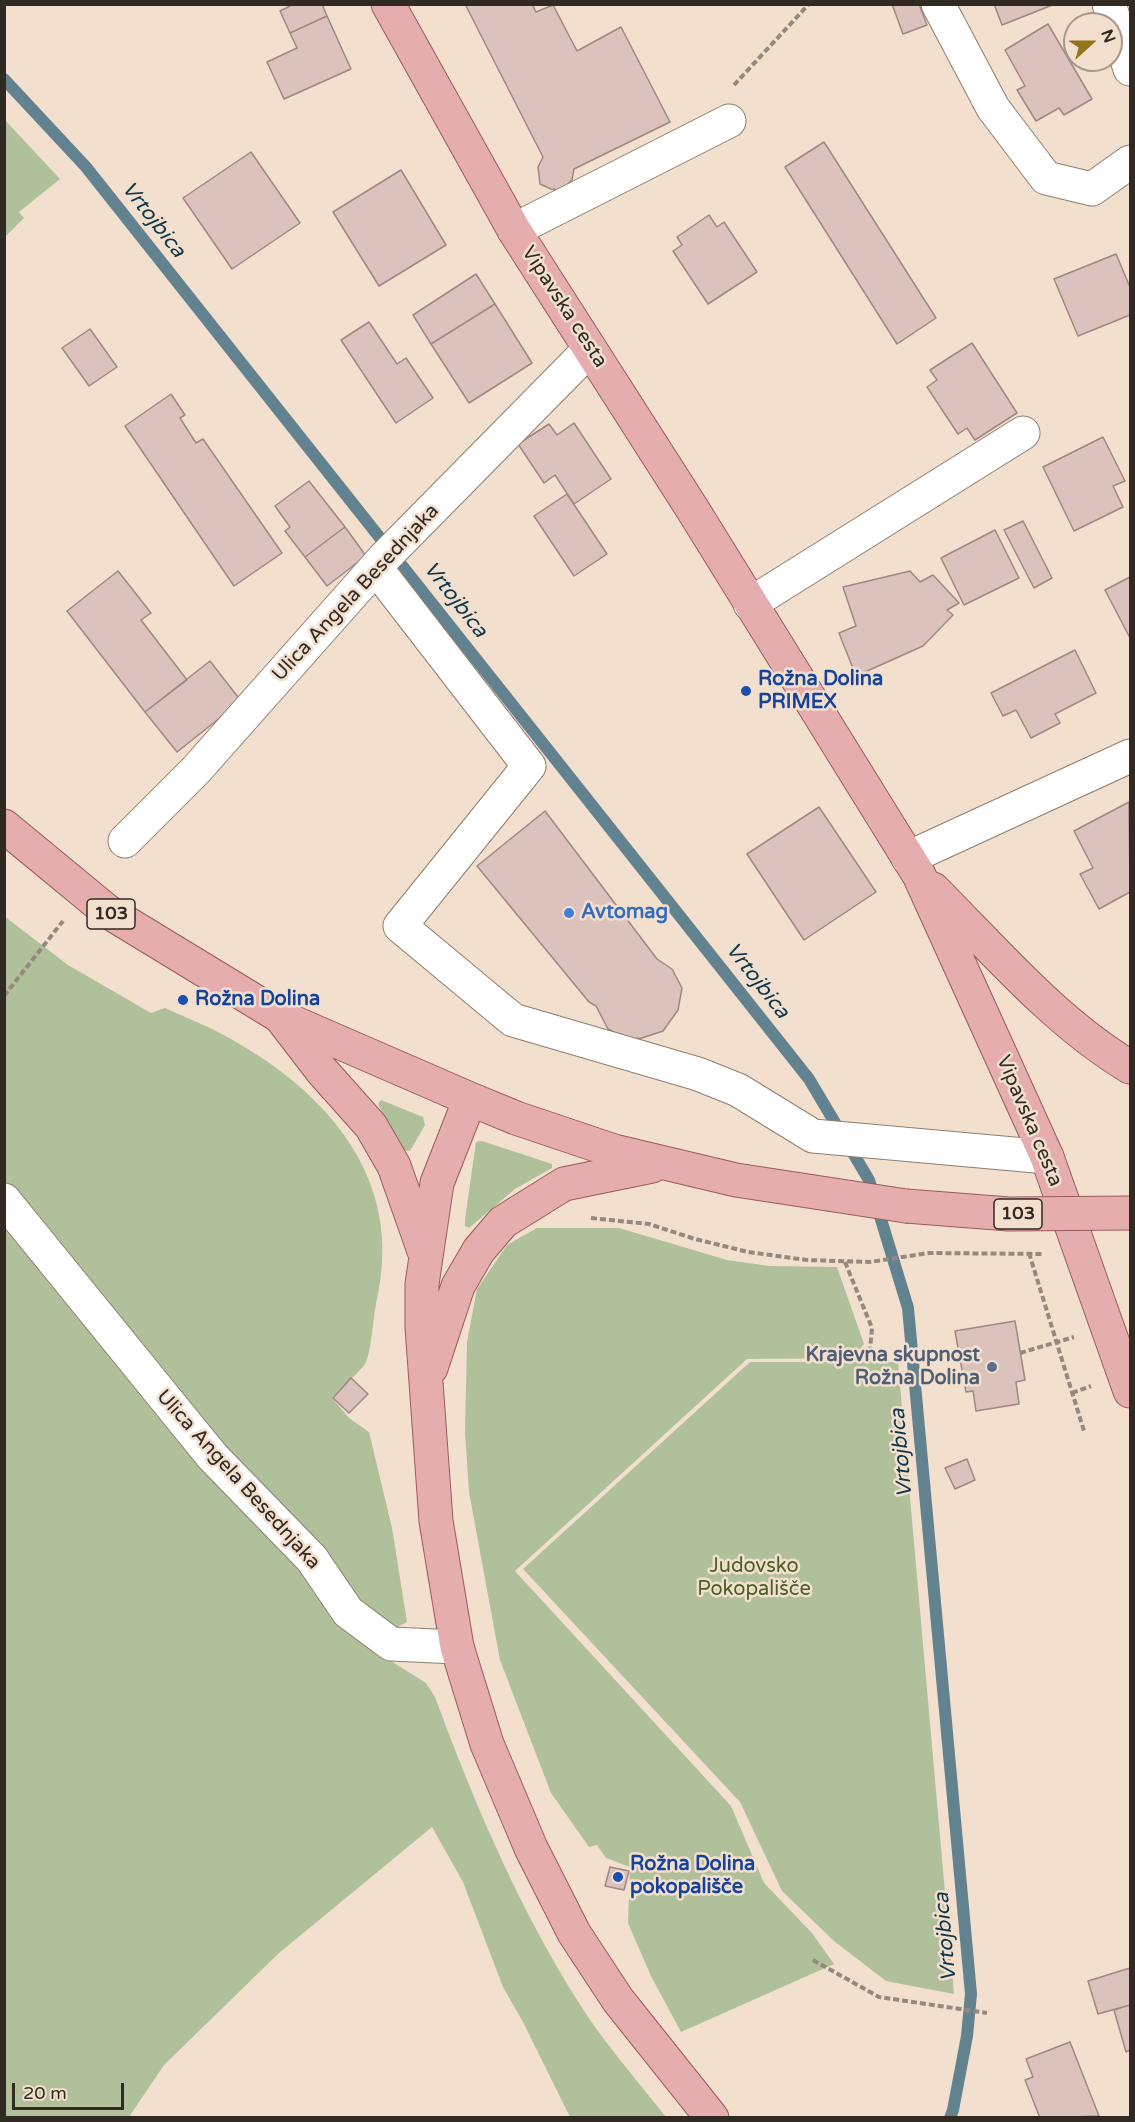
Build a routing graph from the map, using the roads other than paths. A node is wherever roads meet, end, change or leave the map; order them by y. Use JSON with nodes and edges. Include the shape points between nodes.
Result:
{"nodes":[{"id":1,"x":388,"y":4,"type":"edge"},
{"id":2,"x":938,"y":4,"type":"edge"},
{"id":3,"x":1109,"y":4,"type":"edge"},
{"id":4,"x":1131,"y":69,"type":"edge"},
{"id":5,"x":729,"y":121,"type":"dead end"},
{"id":6,"x":1131,"y":162,"type":"edge"},
{"id":7,"x":514,"y":230,"type":"junction"},
{"id":8,"x":590,"y":349,"type":"junction"},
{"id":9,"x":1023,"y":433,"type":"dead end"},
{"id":10,"x":380,"y":563,"type":"junction"},
{"id":11,"x":750,"y":604,"type":"junction"},
{"id":12,"x":1131,"y":756,"type":"edge"},
{"id":13,"x":4,"y":826,"type":"edge"},
{"id":14,"x":125,"y":841,"type":"dead end"},
{"id":15,"x":914,"y":867,"type":"junction"},
{"id":16,"x":281,"y":1017,"type":"junction"},
{"id":17,"x":1131,"y":1067,"type":"edge"},
{"id":18,"x":470,"y":1099,"type":"junction"},
{"id":19,"x":1047,"y":1157,"type":"junction"},
{"id":20,"x":667,"y":1163,"type":"junction"},
{"id":21,"x":4,"y":1200,"type":"edge"},
{"id":22,"x":1131,"y":1213,"type":"edge"},
{"id":23,"x":427,"y":1257,"type":"junction"},
{"id":24,"x":426,"y":1384,"type":"junction"},
{"id":25,"x":1115,"y":1387,"type":"edge"},
{"id":26,"x":457,"y":1647,"type":"junction"},
{"id":27,"x":712,"y":2118,"type":"edge"}],
"edges":[{"from":1,"to":7,"type":"main road","name":"Vipavska cesta"},
{"from":2,"to":6,"type":"street","via":[[993,108],[1046,178],[1092,189]]},
{"from":3,"to":4,"type":"street"},
{"from":5,"to":7,"type":"street"},
{"from":7,"to":8,"type":"main road","name":"Vipavska cesta"},
{"from":8,"to":10,"type":"street","name":"Ulica Angela Besednjaka"},
{"from":8,"to":11,"type":"main road","name":"Vipavska cesta"},
{"from":9,"to":11,"type":"street"},
{"from":10,"to":14,"type":"street","name":"Ulica Angela Besednjaka","via":[[196,770]]},
{"from":10,"to":19,"type":"street","via":[[529,766],[400,926],[513,1020],[698,1074],[738,1090],[813,1136]]},
{"from":11,"to":15,"type":"main road","name":"Vipavska cesta"},
{"from":12,"to":15,"type":"street"},
{"from":13,"to":16,"type":"main road","number":"103","via":[[107,912]]},
{"from":15,"to":17,"type":"main road","via":[[1040,997]]},
{"from":15,"to":19,"type":"main road","name":"Vipavska cesta"},
{"from":16,"to":18,"type":"main road","number":"103"},
{"from":16,"to":23,"type":"main road","via":[[371,1126],[394,1166]]},
{"from":18,"to":20,"type":"main road","number":"103","via":[[614,1151]]},
{"from":18,"to":23,"type":"main road","via":[[437,1183]]},
{"from":19,"to":25,"type":"main road","name":"Vipavska cesta"},
{"from":20,"to":22,"type":"main road","number":"103","bridge":true,"via":[[735,1180],[906,1206],[1009,1214]]},
{"from":20,"to":24,"type":"main road","via":[[564,1184],[503,1222],[479,1250],[458,1286]]},
{"from":21,"to":26,"type":"street","name":"Ulica Angela Besednjaka","via":[[212,1456],[312,1559],[348,1612],[391,1644]]},
{"from":23,"to":24,"type":"main road","via":[[422,1317]]},
{"from":24,"to":26,"type":"main road","via":[[436,1521]]},
{"from":26,"to":27,"type":"main road","via":[[487,1744],[531,1848],[574,1933],[618,2000]]}]}
